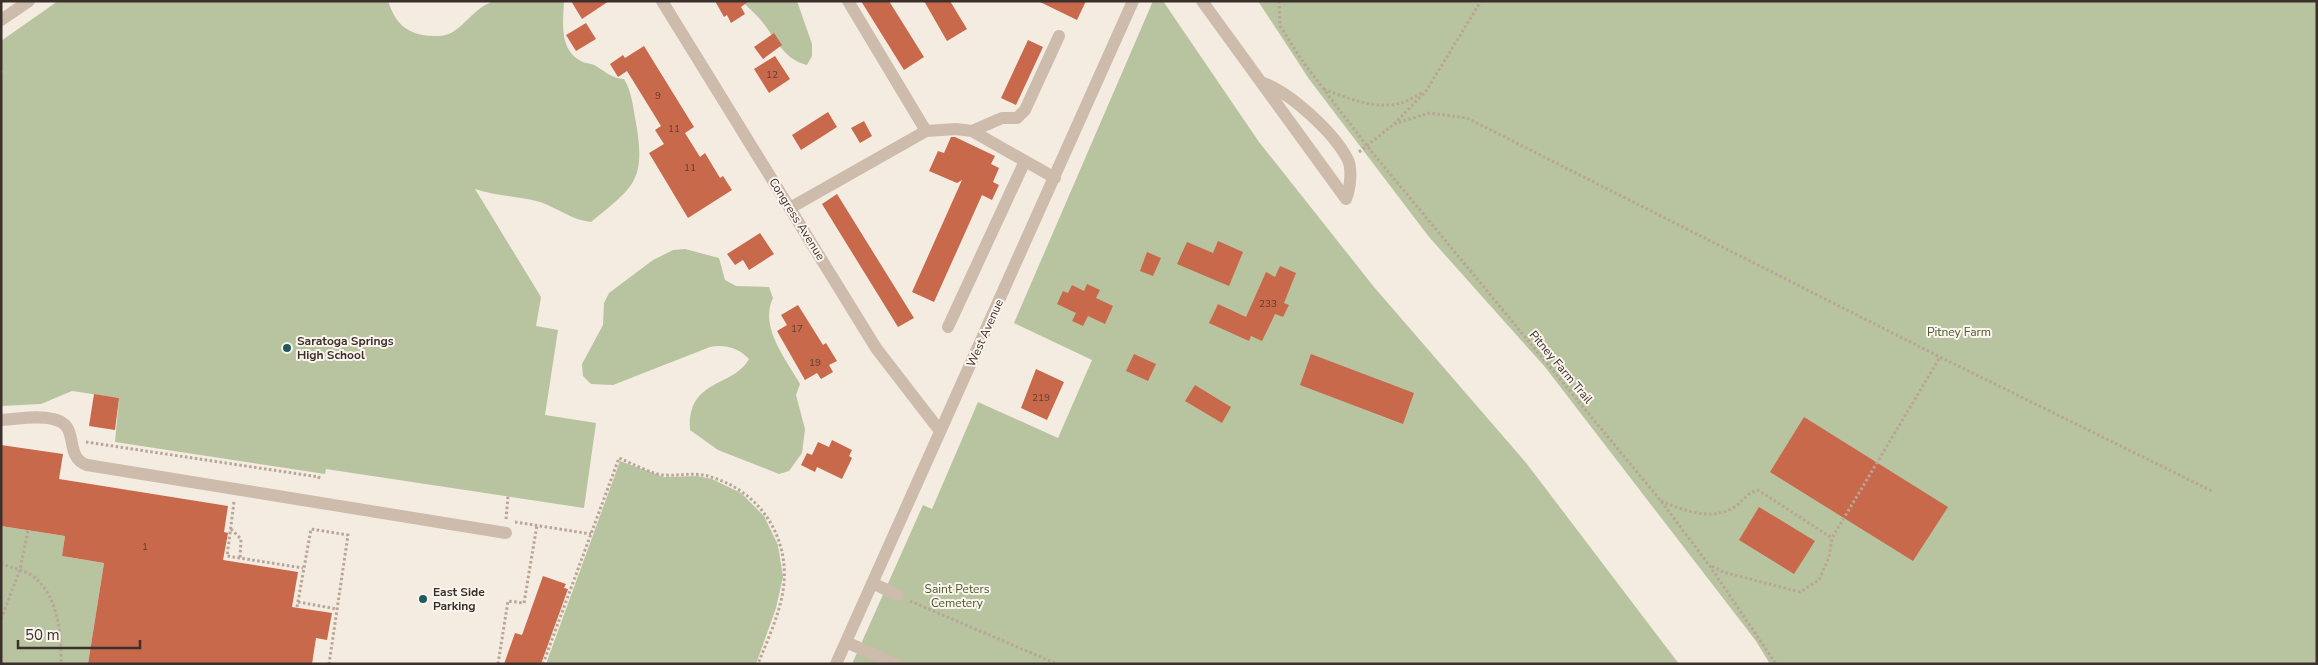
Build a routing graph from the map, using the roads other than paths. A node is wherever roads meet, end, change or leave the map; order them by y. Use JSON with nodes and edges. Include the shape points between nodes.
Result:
{"nodes":[{"id":1,"x":29,"y":1,"type":"edge"},
{"id":2,"x":662,"y":1,"type":"edge"},
{"id":3,"x":848,"y":1,"type":"edge"},
{"id":4,"x":1133,"y":1,"type":"edge"},
{"id":5,"x":1202,"y":1,"type":"edge"},
{"id":6,"x":1,"y":20,"type":"edge"},
{"id":7,"x":1059,"y":36,"type":"dead end"},
{"id":8,"x":1260,"y":82,"type":"junction"},
{"id":9,"x":926,"y":131,"type":"junction"},
{"id":10,"x":972,"y":131,"type":"junction"},
{"id":11,"x":1025,"y":161,"type":"junction"},
{"id":12,"x":1055,"y":178,"type":"junction"},
{"id":13,"x":790,"y":208,"type":"junction"},
{"id":14,"x":948,"y":326,"type":"dead end"},
{"id":15,"x":1,"y":420,"type":"edge"},
{"id":16,"x":940,"y":431,"type":"junction"},
{"id":17,"x":506,"y":533,"type":"dead end"},
{"id":18,"x":872,"y":583,"type":"junction"},
{"id":19,"x":898,"y":595,"type":"road end"},
{"id":20,"x":846,"y":642,"type":"junction"},
{"id":21,"x":836,"y":664,"type":"edge"},
{"id":22,"x":895,"y":664,"type":"edge"}],
"edges":[{"from":1,"to":6,"type":"street"},
{"from":2,"to":13,"type":"street","name":"Congress Avenue"},
{"from":3,"to":9,"type":"street"},
{"from":4,"to":12,"type":"street","name":"West Avenue"},
{"from":5,"to":8,"type":"street"},
{"from":7,"to":10,"type":"street","via":[[1025,110],[1017,118],[1002,118]]},
{"from":8,"to":8,"type":"street","via":[[1346,199],[1350,190],[1348,160],[1320,124],[1291,98]]},
{"from":9,"to":10,"type":"street"},
{"from":9,"to":13,"type":"street"},
{"from":10,"to":11,"type":"street"},
{"from":11,"to":12,"type":"street"},
{"from":11,"to":14,"type":"street"},
{"from":12,"to":16,"type":"street","name":"West Avenue"},
{"from":13,"to":16,"type":"street","name":"Congress Avenue","via":[[876,348]]},
{"from":15,"to":17,"type":"street","via":[[55,419],[72,434],[73,454],[79,462],[87,465]]},
{"from":16,"to":18,"type":"street","name":"West Avenue"},
{"from":18,"to":19,"type":"street"},
{"from":18,"to":20,"type":"street","name":"West Avenue"},
{"from":20,"to":21,"type":"street","name":"West Avenue"},
{"from":20,"to":22,"type":"street"}]}
